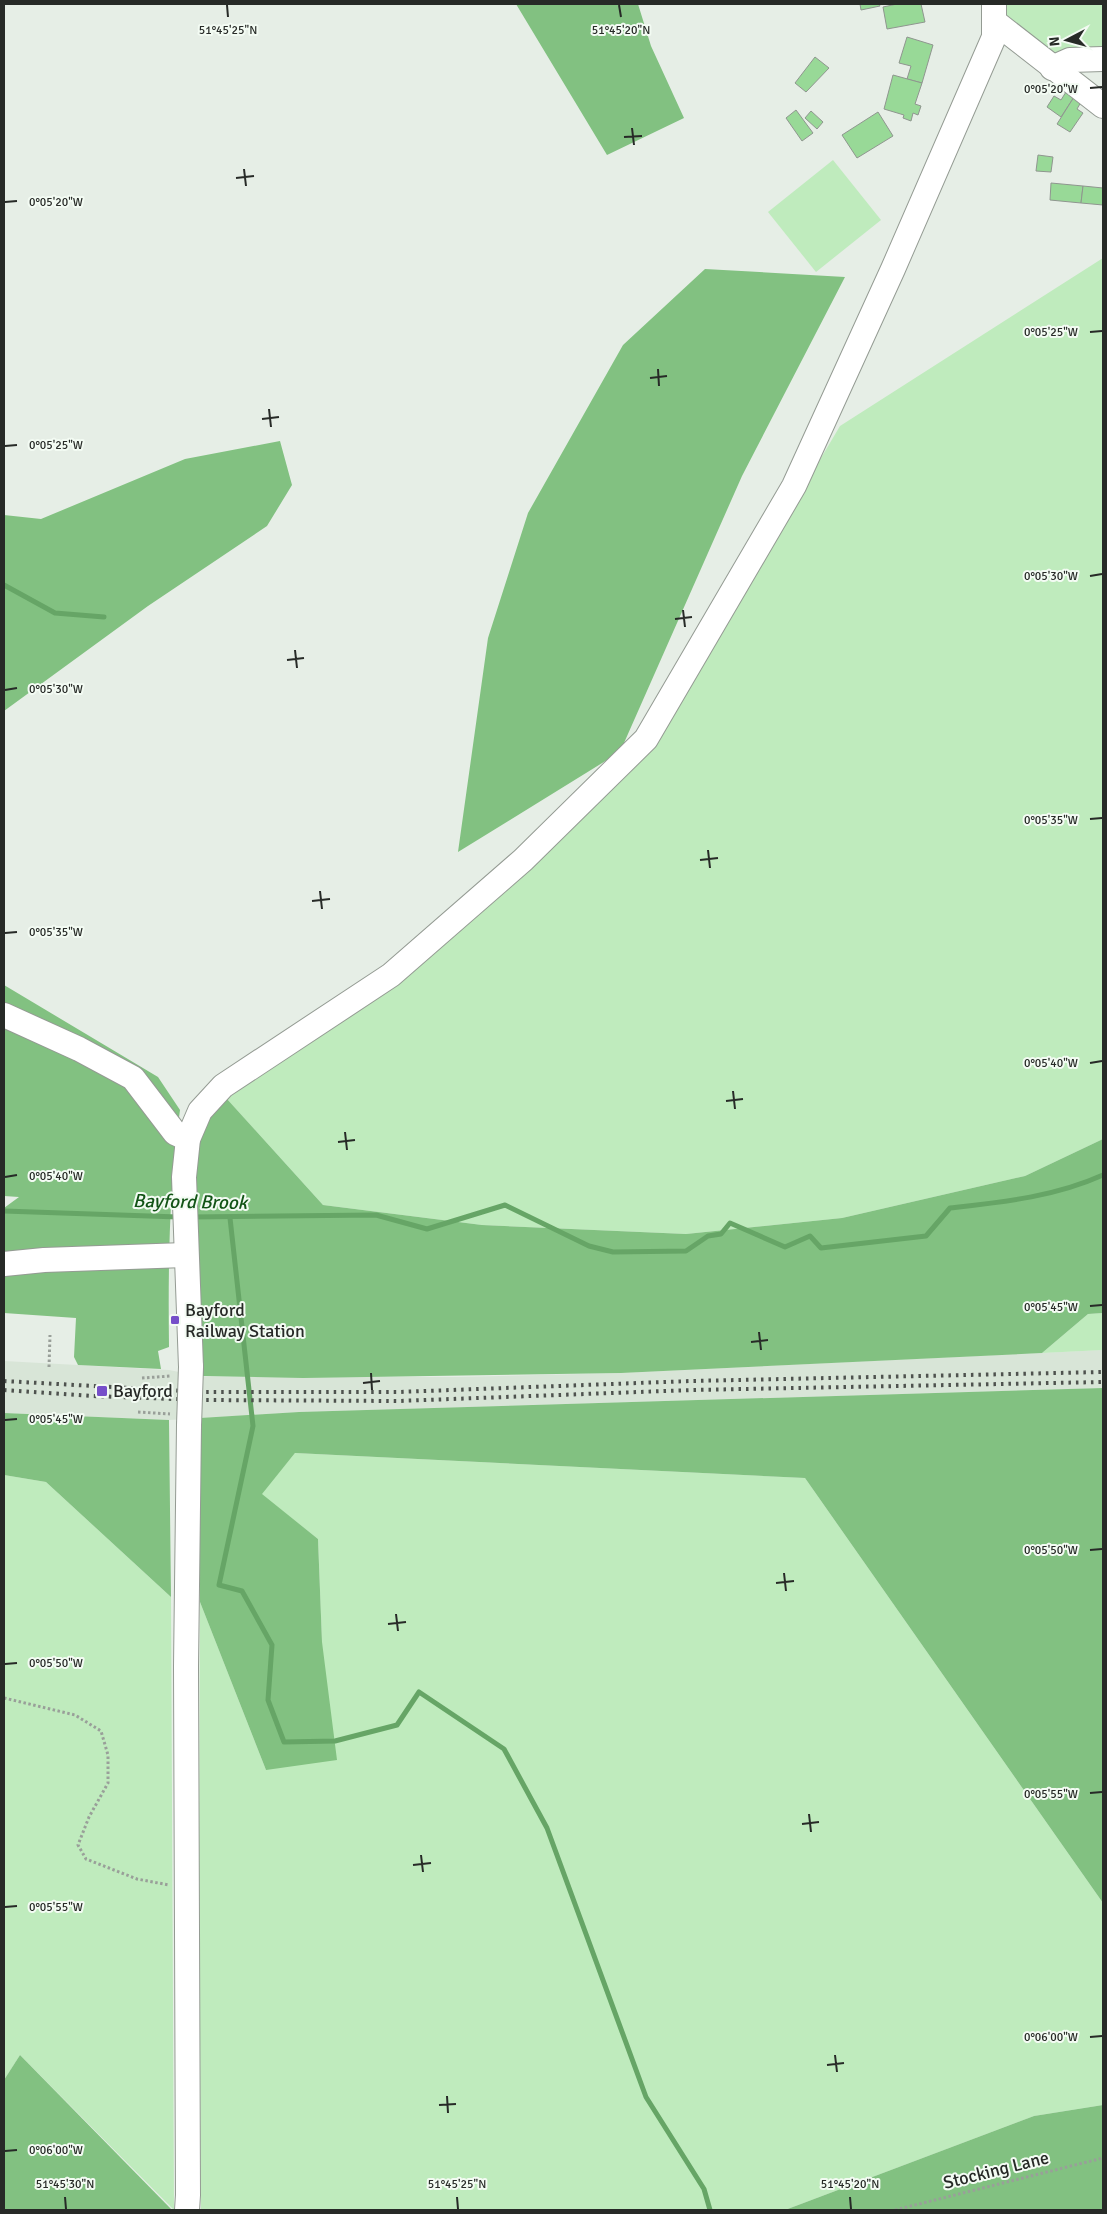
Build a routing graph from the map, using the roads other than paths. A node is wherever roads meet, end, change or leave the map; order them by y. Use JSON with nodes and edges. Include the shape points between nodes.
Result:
{"nodes":[{"id":1,"x":994,"y":13,"type":"edge"},
{"id":2,"x":1103,"y":59,"type":"edge"},
{"id":3,"x":1052,"y":68,"type":"junction"},
{"id":4,"x":1103,"y":106,"type":"edge"},
{"id":5,"x":4,"y":1015,"type":"edge"},
{"id":6,"x":188,"y":1139,"type":"junction"},
{"id":7,"x":185,"y":1255,"type":"junction"},
{"id":8,"x":4,"y":1264,"type":"edge"},
{"id":9,"x":187,"y":2210,"type":"edge"}],
"edges":[{"from":1,"to":3,"type":"street","via":[[1009,31]]},
{"from":1,"to":6,"type":"street","via":[[994,37],[988,52],[794,486],[646,739],[523,860],[390,975],[223,1086],[200,1110]]},
{"from":2,"to":3,"type":"street","via":[[1070,60]]},
{"from":3,"to":4,"type":"street"},
{"from":5,"to":6,"type":"street","via":[[133,1078],[175,1133]]},
{"from":6,"to":7,"type":"street","via":[[184,1177]]},
{"from":7,"to":8,"type":"street"},
{"from":7,"to":9,"type":"street","bridge":true}]}
